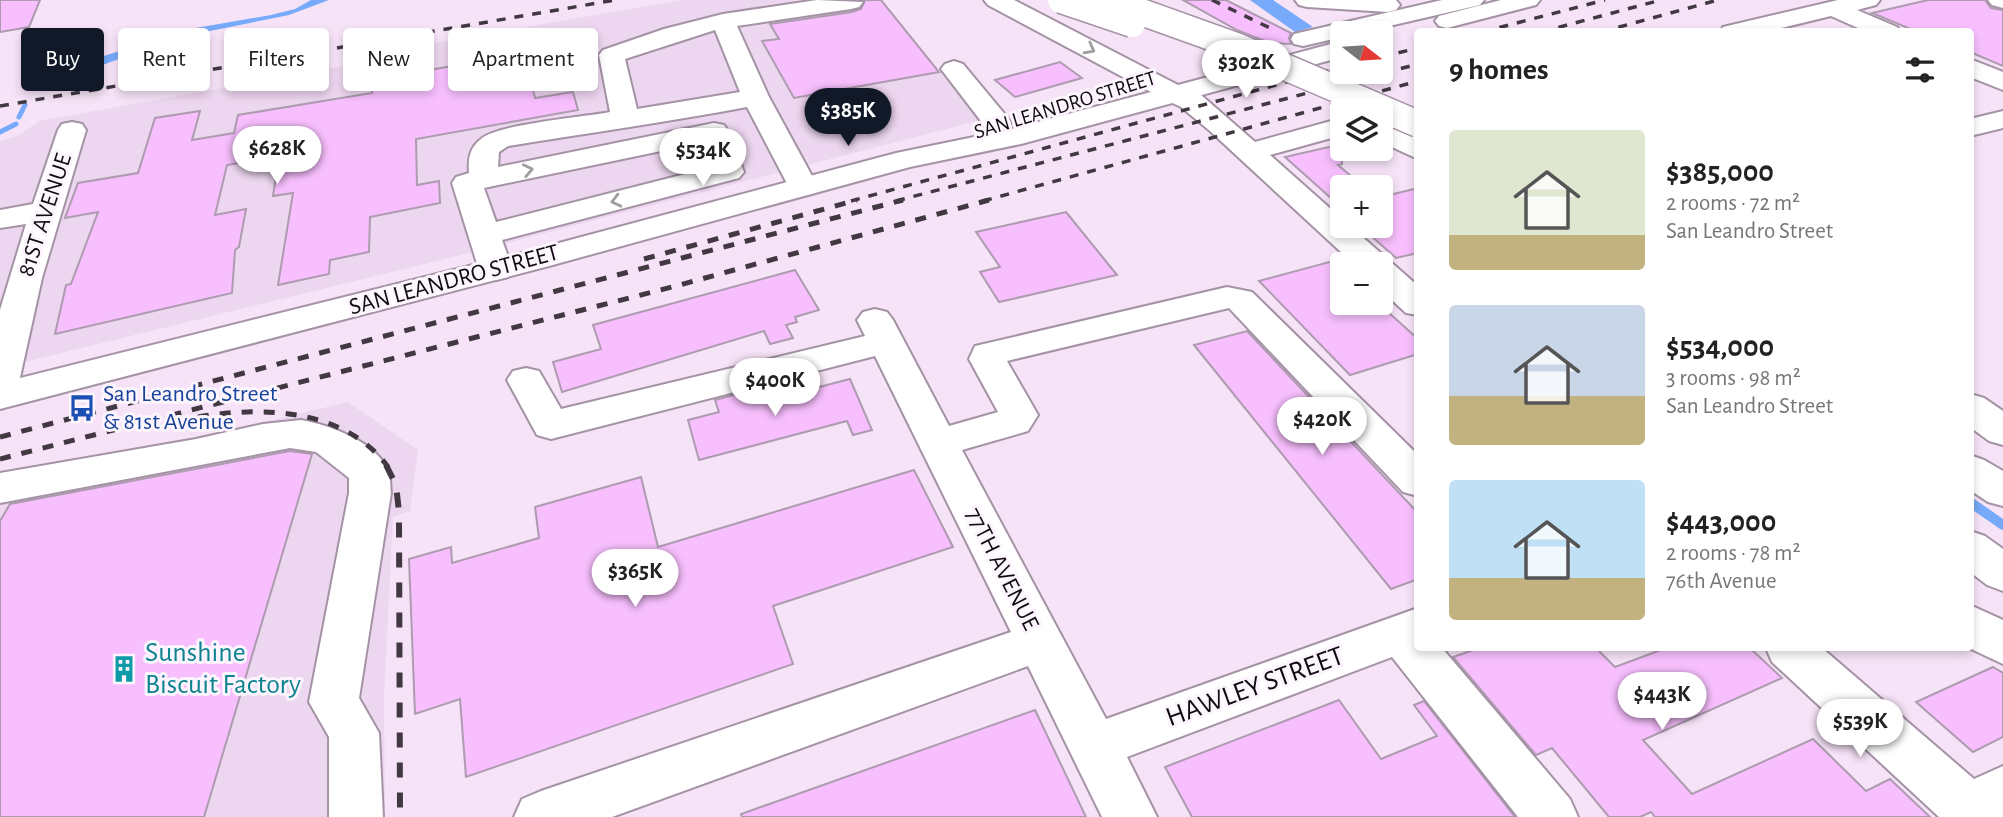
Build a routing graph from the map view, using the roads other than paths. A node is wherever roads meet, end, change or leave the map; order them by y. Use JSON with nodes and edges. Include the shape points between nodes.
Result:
{"nodes":[{"id":1,"x":996,"y":0,"type":"edge"},
{"id":2,"x":1061,"y":0,"type":"edge"},
{"id":3,"x":1108,"y":0,"type":"edge"},
{"id":4,"x":1528,"y":0,"type":"edge"},
{"id":5,"x":1868,"y":0,"type":"edge"},
{"id":6,"x":1315,"y":1,"type":"edge"},
{"id":7,"x":851,"y":2,"type":"dead end"},
{"id":8,"x":1460,"y":5,"type":"edge"},
{"id":9,"x":1833,"y":8,"type":"junction"},
{"id":10,"x":723,"y":21,"type":"junction"},
{"id":11,"x":1373,"y":21,"type":"edge"},
{"id":12,"x":1393,"y":27,"type":"edge"},
{"id":13,"x":1749,"y":28,"type":"edge"},
{"id":14,"x":1879,"y":28,"type":"edge"},
{"id":15,"x":1330,"y":41,"type":"edge"},
{"id":16,"x":1330,"y":52,"type":"edge"},
{"id":17,"x":954,"y":69,"type":"dead end"},
{"id":18,"x":1974,"y":69,"type":"edge"},
{"id":19,"x":1147,"y":79,"type":"junction"},
{"id":20,"x":2003,"y":82,"type":"edge"},
{"id":21,"x":1175,"y":94,"type":"junction"},
{"id":22,"x":756,"y":97,"type":"junction"},
{"id":23,"x":1330,"y":107,"type":"edge"},
{"id":24,"x":1414,"y":107,"type":"edge"},
{"id":25,"x":1393,"y":113,"type":"edge"},
{"id":26,"x":625,"y":118,"type":"junction"},
{"id":27,"x":2003,"y":119,"type":"edge"},
{"id":28,"x":1414,"y":122,"type":"edge"},
{"id":29,"x":997,"y":123,"type":"junction"},
{"id":30,"x":1220,"y":125,"type":"junction"},
{"id":31,"x":1974,"y":127,"type":"edge"},
{"id":32,"x":772,"y":128,"type":"junction"},
{"id":33,"x":72,"y":130,"type":"dead end"},
{"id":34,"x":1330,"y":130,"type":"edge"},
{"id":35,"x":1393,"y":137,"type":"edge"},
{"id":36,"x":1302,"y":138,"type":"junction"},
{"id":37,"x":720,"y":145,"type":"junction"},
{"id":38,"x":1414,"y":148,"type":"edge"},
{"id":39,"x":1250,"y":152,"type":"junction"},
{"id":40,"x":906,"y":159,"type":"junction"},
{"id":41,"x":485,"y":179,"type":"junction"},
{"id":42,"x":803,"y":187,"type":"junction"},
{"id":43,"x":46,"y":211,"type":"junction"},
{"id":44,"x":0,"y":219,"type":"edge"},
{"id":45,"x":484,"y":235,"type":"junction"},
{"id":46,"x":1368,"y":252,"type":"edge"},
{"id":47,"x":496,"y":270,"type":"junction"},
{"id":48,"x":1393,"y":275,"type":"edge"},
{"id":49,"x":12,"y":280,"type":"edge"},
{"id":50,"x":1414,"y":300,"type":"edge"},
{"id":51,"x":2,"y":362,"type":"edge"},
{"id":52,"x":526,"y":380,"type":"dead end"},
{"id":53,"x":0,"y":396,"type":"edge"},
{"id":54,"x":1974,"y":410,"type":"edge"},
{"id":55,"x":2003,"y":431,"type":"edge"},
{"id":56,"x":937,"y":443,"type":"junction"},
{"id":57,"x":1974,"y":473,"type":"edge"},
{"id":58,"x":1414,"y":477,"type":"edge"},
{"id":59,"x":0,"y":488,"type":"edge"},
{"id":60,"x":2003,"y":491,"type":"edge"},
{"id":61,"x":1974,"y":551,"type":"edge"},
{"id":62,"x":2003,"y":573,"type":"edge"},
{"id":63,"x":1974,"y":626,"type":"edge"},
{"id":64,"x":1409,"y":630,"type":"edge"},
{"id":65,"x":1039,"y":642,"type":"junction"},
{"id":66,"x":2003,"y":644,"type":"edge"},
{"id":67,"x":1425,"y":651,"type":"edge"},
{"id":68,"x":1793,"y":651,"type":"edge"},
{"id":69,"x":1093,"y":747,"type":"junction"},
{"id":70,"x":1983,"y":806,"type":"edge"},
{"id":71,"x":356,"y":817,"type":"edge"},
{"id":72,"x":541,"y":817,"type":"edge"},
{"id":73,"x":1130,"y":817,"type":"edge"},
{"id":74,"x":1551,"y":817,"type":"edge"}],
"edges":[{"from":1,"to":19,"type":"main road","one_way":true},
{"from":2,"to":23,"type":"main road","bridge":true,"via":[[1215,55]]},
{"from":3,"to":28,"type":"main road","bridge":true,"via":[[1237,46]]},
{"from":4,"to":8,"type":"main road","name":"SAN LEANDRO STREET"},
{"from":5,"to":9,"type":"main road"},
{"from":6,"to":8,"type":"main road"},
{"from":6,"to":11,"type":"main road","via":[[1366,9]]},
{"from":7,"to":10,"type":"main road"},
{"from":8,"to":12,"type":"main road","name":"SAN LEANDRO STREET"},
{"from":9,"to":13,"type":"main road"},
{"from":9,"to":14,"type":"main road"},
{"from":10,"to":22,"type":"main road"},
{"from":10,"to":26,"type":"main road","via":[[612,55]]},
{"from":15,"to":19,"type":"main road","name":"SAN LEANDRO STREET"},
{"from":16,"to":21,"type":"main road","name":"SAN LEANDRO STREET"},
{"from":17,"to":29,"type":"main road"},
{"from":18,"to":20,"type":"main road"},
{"from":19,"to":21,"type":"main road"},
{"from":19,"to":29,"type":"main road","name":"SAN LEANDRO STREET"},
{"from":21,"to":30,"type":"main road"},
{"from":21,"to":40,"type":"main road","name":"SAN LEANDRO STREET","via":[[1011,138]]},
{"from":22,"to":26,"type":"main road","via":[[660,116]]},
{"from":22,"to":32,"type":"main road"},
{"from":24,"to":25,"type":"main road"},
{"from":26,"to":41,"type":"main road","via":[[500,139],[481,156]]},
{"from":27,"to":31,"type":"main road"},
{"from":29,"to":40,"type":"main road","name":"SAN LEANDRO STREET"},
{"from":30,"to":36,"type":"main road","via":[[1267,136]]},
{"from":30,"to":39,"type":"main road"},
{"from":32,"to":37,"type":"main road"},
{"from":32,"to":42,"type":"main road"},
{"from":33,"to":43,"type":"main road","name":"81ST AVENUE"},
{"from":34,"to":36,"type":"main road"},
{"from":35,"to":38,"type":"main road"},
{"from":36,"to":39,"type":"main road"},
{"from":41,"to":37,"type":"main road","one_way":true,"via":[[714,131]]},
{"from":37,"to":45,"type":"main road","one_way":true,"via":[[729,172]]},
{"from":39,"to":46,"type":"main road"},
{"from":40,"to":42,"type":"main road","name":"SAN LEANDRO STREET"},
{"from":41,"to":45,"type":"main road","via":[[467,183]]},
{"from":42,"to":47,"type":"main road","name":"SAN LEANDRO STREET"},
{"from":43,"to":44,"type":"main road"},
{"from":43,"to":49,"type":"main road","name":"81ST AVENUE"},
{"from":45,"to":47,"type":"main road"},
{"from":47,"to":53,"type":"main road","name":"SAN LEANDRO STREET"},
{"from":48,"to":50,"type":"main road"},
{"from":49,"to":51,"type":"main road","name":"81ST AVENUE"},
{"from":52,"to":56,"type":"main road","name":"77TH AVENUE","via":[[551,425],[794,367],[880,331]]},
{"from":54,"to":55,"type":"main road"},
{"from":56,"to":58,"type":"main road","via":[[1014,421],[1019,415],[988,355],[1227,298],[1240,299]]},
{"from":56,"to":65,"type":"main road","name":"77TH AVENUE"},
{"from":57,"to":60,"type":"main road"},
{"from":59,"to":71,"type":"main road","via":[[292,434],[322,438],[344,448],[369,473],[370,493],[334,702],[354,733]]},
{"from":61,"to":62,"type":"main road"},
{"from":63,"to":66,"type":"main road"},
{"from":64,"to":69,"type":"main road","name":"HAWLEY STREET"},
{"from":65,"to":69,"type":"main road","name":"77TH AVENUE"},
{"from":65,"to":72,"type":"main road"},
{"from":67,"to":74,"type":"main road"},
{"from":68,"to":70,"type":"main road"},
{"from":69,"to":73,"type":"main road","name":"77TH AVENUE"}]}
